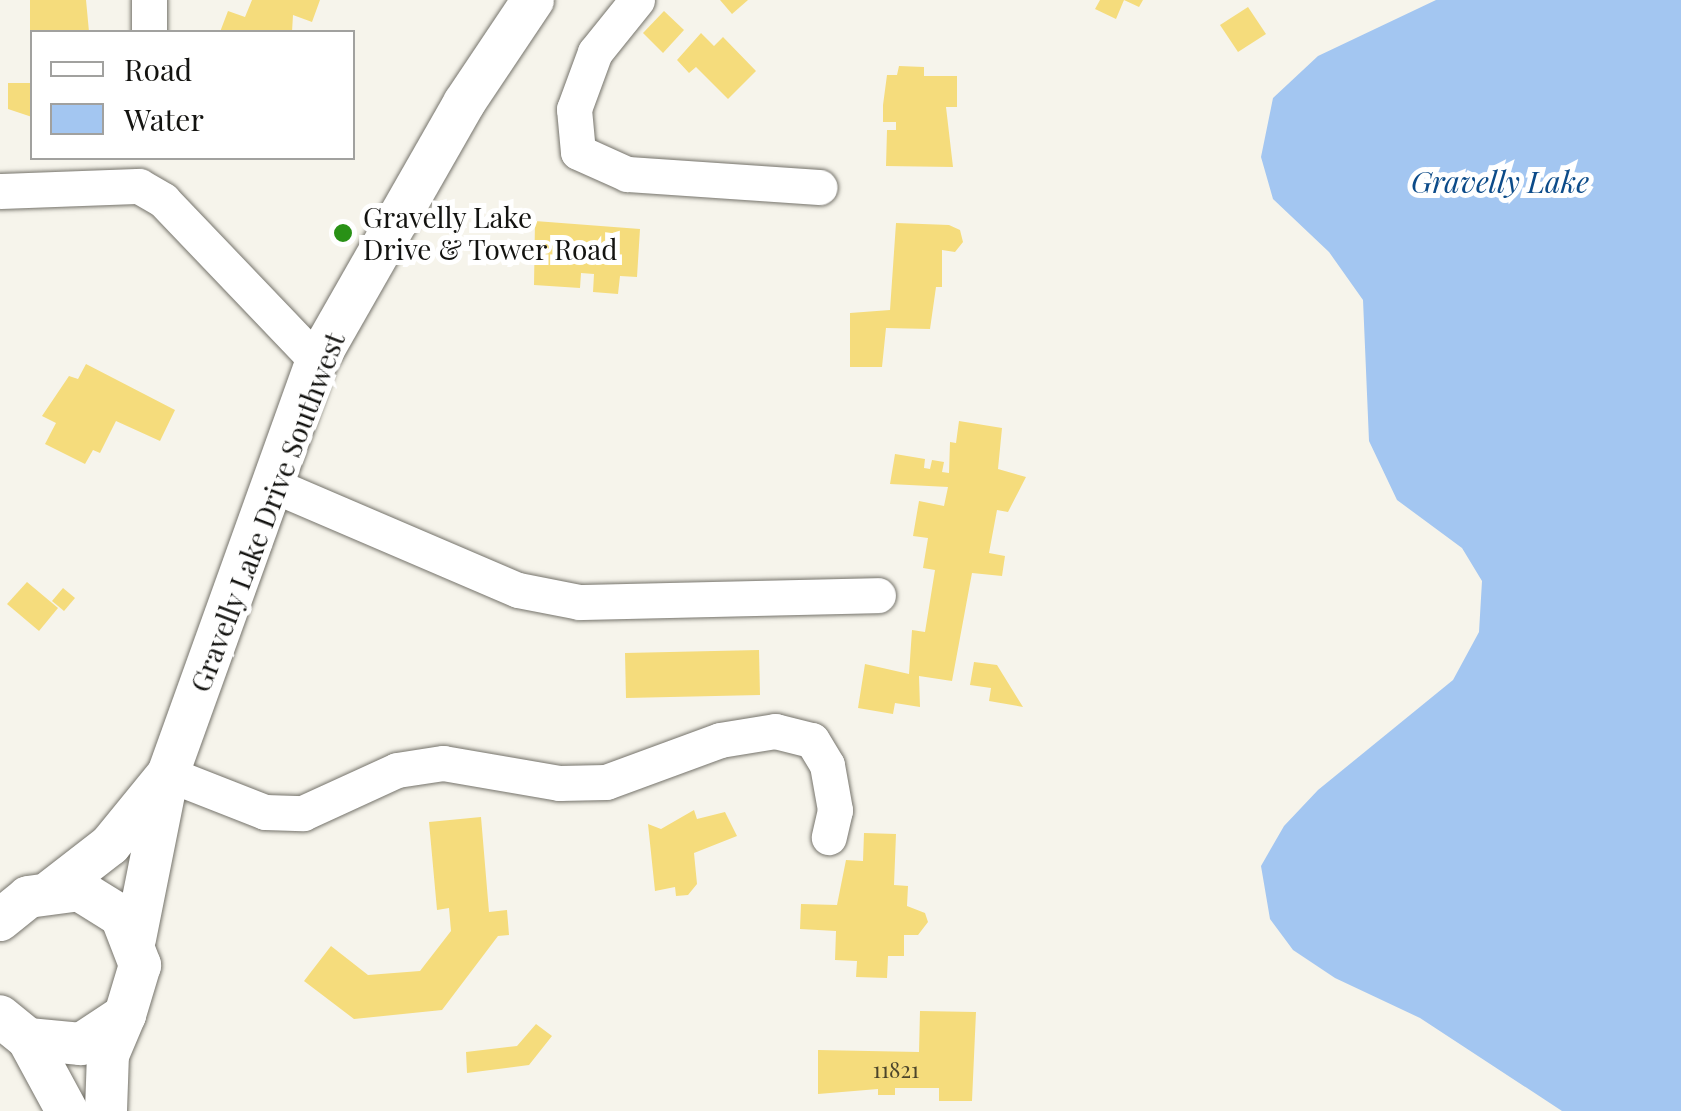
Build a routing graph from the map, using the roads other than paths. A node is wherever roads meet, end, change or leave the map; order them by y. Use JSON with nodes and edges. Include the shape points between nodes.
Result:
{"nodes":[{"id":1,"x":149,"y":0,"type":"edge"},
{"id":2,"x":533,"y":0,"type":"edge"},
{"id":3,"x":637,"y":0,"type":"edge"},
{"id":4,"x":148,"y":30,"type":"edge"},
{"id":5,"x":143,"y":172,"type":"edge"},
{"id":6,"x":820,"y":187,"type":"dead end"},
{"id":7,"x":0,"y":190,"type":"edge"},
{"id":8,"x":317,"y":361,"type":"junction"},
{"id":9,"x":276,"y":486,"type":"junction"},
{"id":10,"x":878,"y":596,"type":"dead end"},
{"id":11,"x":168,"y":774,"type":"junction"},
{"id":12,"x":828,"y":836,"type":"dead end"},
{"id":13,"x":52,"y":890,"type":"junction"},
{"id":14,"x":0,"y":920,"type":"edge"},
{"id":15,"x":135,"y":939,"type":"junction"},
{"id":16,"x":125,"y":1015,"type":"junction"},
{"id":17,"x":8,"y":1026,"type":"edge"},
{"id":18,"x":66,"y":1111,"type":"edge"},
{"id":19,"x":106,"y":1111,"type":"edge"}],
"edges":[{"from":1,"to":4,"type":"street"},
{"from":2,"to":8,"type":"main road","name":"Gravelly Lake Drive Southwest","via":[[464,103]]},
{"from":3,"to":6,"type":"street","via":[[596,52],[574,109],[578,152],[627,174]]},
{"from":5,"to":7,"type":"street"},
{"from":5,"to":8,"type":"street"},
{"from":8,"to":9,"type":"main road","name":"Gravelly Lake Drive Southwest"},
{"from":9,"to":10,"type":"street","via":[[518,590],[579,602]]},
{"from":9,"to":11,"type":"main road","name":"Gravelly Lake Drive Southwest"},
{"from":11,"to":12,"type":"street","via":[[265,812],[304,813],[397,770],[443,763],[559,784],[606,782],[720,740],[775,732],[812,740],[827,765],[834,810]]},
{"from":11,"to":13,"type":"main road","name":"Gravelly Lake Drive Southwest","via":[[110,845]]},
{"from":11,"to":15,"type":"main road","name":"Gravelly Lake Drive Southwest"},
{"from":13,"to":14,"type":"main road","name":"Gravelly Lake Drive Southwest","via":[[28,897]]},
{"from":13,"to":15,"type":"main road","via":[[80,890],[100,899]]},
{"from":15,"to":16,"type":"main road","name":"Gravelly Lake Drive Southwest","via":[[139,978]]},
{"from":16,"to":17,"type":"main road","via":[[81,1044]]},
{"from":16,"to":19,"type":"main road","via":[[108,1055]]},
{"from":17,"to":18,"type":"main road"}]}
